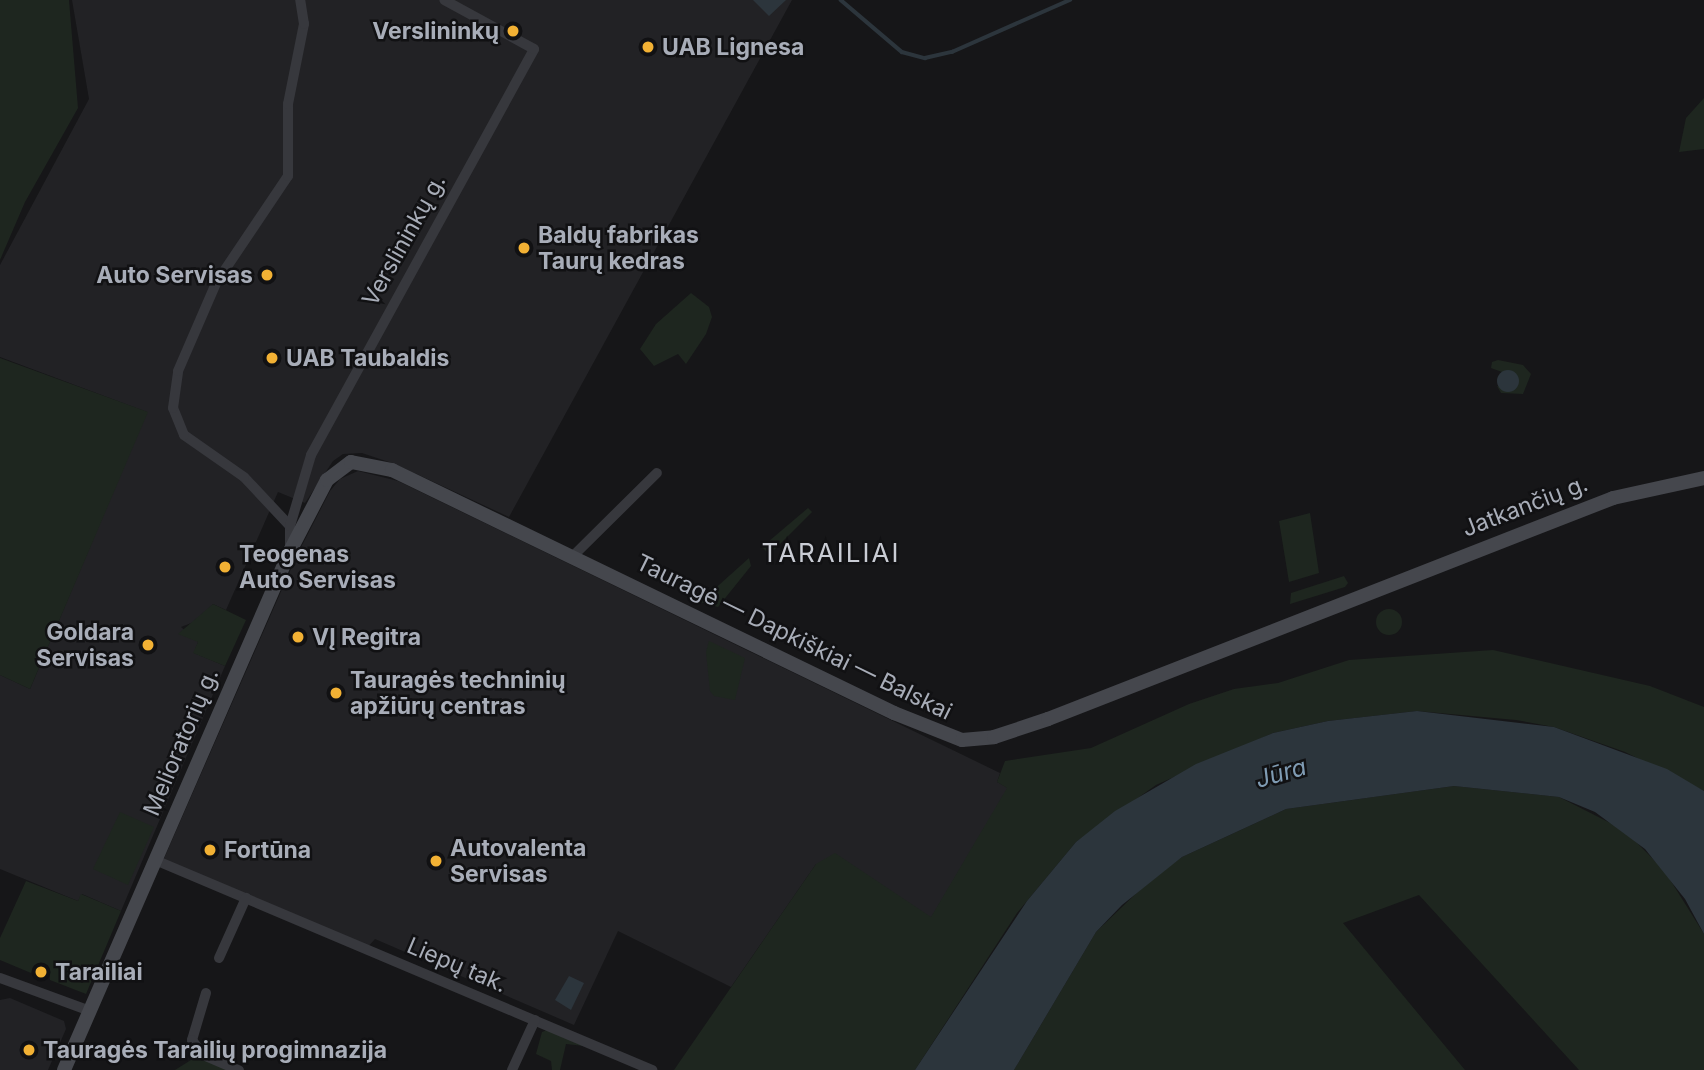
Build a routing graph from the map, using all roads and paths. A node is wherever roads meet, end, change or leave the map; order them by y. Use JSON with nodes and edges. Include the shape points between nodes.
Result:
{"nodes":[{"id":1,"x":300,"y":0,"type":"edge"},
{"id":2,"x":444,"y":0,"type":"edge"},
{"id":3,"x":369,"y":462,"type":"joint"},
{"id":4,"x":657,"y":472,"type":"dead end"},
{"id":5,"x":1704,"y":478,"type":"edge"},
{"id":6,"x":289,"y":526,"type":"junction"},
{"id":7,"x":290,"y":551,"type":"junction"},
{"id":8,"x":573,"y":556,"type":"junction"},
{"id":9,"x":1365,"y":592,"type":"joint"},
{"id":10,"x":155,"y":860,"type":"junction"},
{"id":11,"x":246,"y":898,"type":"junction"},
{"id":12,"x":219,"y":958,"type":"dead end"},
{"id":13,"x":0,"y":978,"type":"edge"},
{"id":14,"x":206,"y":993,"type":"dead end"},
{"id":15,"x":90,"y":1011,"type":"junction"},
{"id":16,"x":535,"y":1020,"type":"junction"},
{"id":17,"x":64,"y":1070,"type":"edge"},
{"id":18,"x":239,"y":1070,"type":"edge"},
{"id":19,"x":512,"y":1070,"type":"edge"},
{"id":20,"x":652,"y":1070,"type":"edge"}],
"edges":[{"from":1,"to":6,"type":"street","via":[[304,24],[288,104],[288,176],[216,283],[178,371],[173,408],[184,435],[244,477]]},
{"from":2,"to":6,"type":"street","name":"Verslininkų g.","via":[[534,49],[332,412],[300,482]]},
{"from":3,"to":7,"type":"main road","name":"Melioratorių g.","via":[[351,462],[330,476]]},
{"from":3,"to":8,"type":"main road","name":"Tauragė — Dapkiškiai — Balskai"},
{"from":4,"to":8,"type":"street"},
{"from":5,"to":9,"type":"main road","name":"Jatkančių g.","via":[[1614,498]]},
{"from":6,"to":7,"type":"street","name":"Verslininkų g."},
{"from":7,"to":10,"type":"main road","name":"Melioratorių g."},
{"from":8,"to":9,"type":"main road","name":"Tauragė — Dapkiškiai — Balskai","via":[[894,713],[962,740],[994,737],[1048,719]]},
{"from":10,"to":11,"type":"street","name":"Liepų tak."},
{"from":10,"to":15,"type":"main road","name":"Melioratorių g."},
{"from":11,"to":12,"type":"street"},
{"from":11,"to":16,"type":"street","name":"Liepų tak."},
{"from":13,"to":15,"type":"street"},
{"from":14,"to":18,"type":"street","via":[[192,1040],[203,1055]]},
{"from":15,"to":17,"type":"main road","name":"Melioratorių g."},
{"from":16,"to":19,"type":"street"},
{"from":16,"to":20,"type":"street","name":"Liepų tak."}]}
